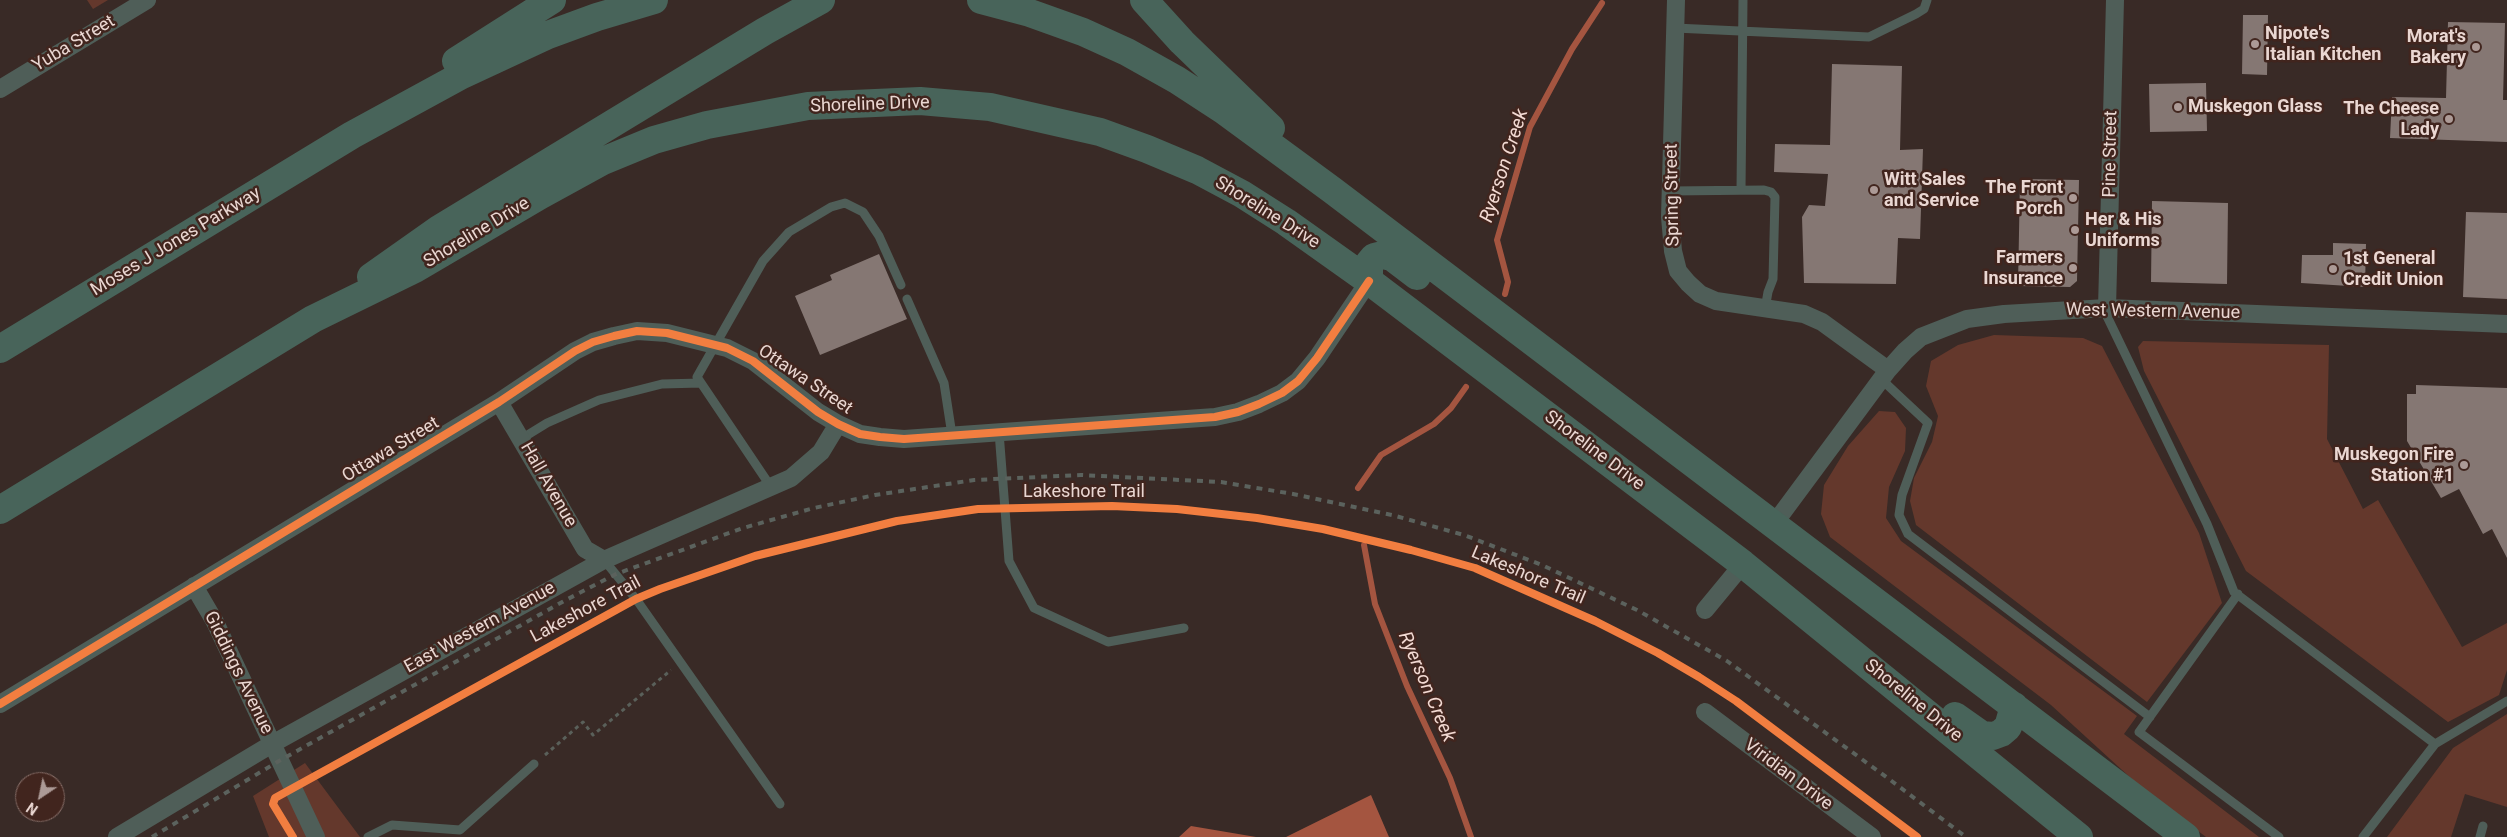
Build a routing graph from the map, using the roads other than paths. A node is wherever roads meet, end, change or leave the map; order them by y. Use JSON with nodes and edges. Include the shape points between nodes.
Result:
{"nodes":[{"id":1,"x":147,"y":0,"type":"edge"},
{"id":2,"x":552,"y":0,"type":"edge"},
{"id":3,"x":654,"y":0,"type":"edge"},
{"id":4,"x":821,"y":0,"type":"edge"},
{"id":5,"x":981,"y":0,"type":"edge"},
{"id":6,"x":1144,"y":0,"type":"edge"},
{"id":7,"x":1676,"y":0,"type":"edge"},
{"id":8,"x":1743,"y":0,"type":"edge"},
{"id":9,"x":1927,"y":0,"type":"edge"},
{"id":10,"x":2114,"y":0,"type":"edge"},
{"id":11,"x":1675,"y":28,"type":"junction"},
{"id":12,"x":1742,"y":32,"type":"junction"},
{"id":13,"x":0,"y":89,"type":"edge"},
{"id":14,"x":352,"y":135,"type":"junction"},
{"id":15,"x":1332,"y":190,"type":"junction"},
{"id":16,"x":1742,"y":190,"type":"junction"},
{"id":17,"x":1671,"y":191,"type":"junction"},
{"id":18,"x":1369,"y":281,"type":"junction"},
{"id":19,"x":901,"y":285,"type":"dead end"},
{"id":20,"x":907,"y":299,"type":"dead end"},
{"id":21,"x":2105,"y":308,"type":"junction"},
{"id":22,"x":1765,"y":309,"type":"junction"},
{"id":23,"x":313,"y":320,"type":"junction"},
{"id":24,"x":2507,"y":324,"type":"edge"},
{"id":25,"x":714,"y":344,"type":"junction"},
{"id":26,"x":0,"y":349,"type":"edge"},
{"id":27,"x":1884,"y":374,"type":"junction"},
{"id":28,"x":701,"y":383,"type":"junction"},
{"id":29,"x":500,"y":402,"type":"junction"},
{"id":30,"x":838,"y":424,"type":"junction"},
{"id":31,"x":999,"y":432,"type":"junction"},
{"id":32,"x":952,"y":435,"type":"junction"},
{"id":33,"x":521,"y":439,"type":"junction"},
{"id":34,"x":1668,"y":445,"type":"junction"},
{"id":35,"x":771,"y":486,"type":"junction"},
{"id":36,"x":0,"y":510,"type":"edge"},
{"id":37,"x":1774,"y":524,"type":"junction"},
{"id":38,"x":604,"y":560,"type":"junction"},
{"id":39,"x":1743,"y":564,"type":"junction"},
{"id":40,"x":194,"y":586,"type":"junction"},
{"id":41,"x":2238,"y":594,"type":"junction"},
{"id":42,"x":1705,"y":610,"type":"dead end"},
{"id":43,"x":1184,"y":628,"type":"dead end"},
{"id":44,"x":2507,"y":700,"type":"edge"},
{"id":45,"x":0,"y":704,"type":"edge"},
{"id":46,"x":2014,"y":706,"type":"junction"},
{"id":47,"x":1705,"y":712,"type":"dead end"},
{"id":48,"x":2150,"y":717,"type":"junction"},
{"id":49,"x":272,"y":744,"type":"junction"},
{"id":50,"x":2435,"y":744,"type":"junction"},
{"id":51,"x":534,"y":764,"type":"road end"},
{"id":52,"x":780,"y":804,"type":"dead end"},
{"id":53,"x":2483,"y":826,"type":"dead end"},
{"id":54,"x":117,"y":837,"type":"edge"},
{"id":55,"x":316,"y":837,"type":"edge"},
{"id":56,"x":368,"y":837,"type":"edge"},
{"id":57,"x":1872,"y":837,"type":"edge"},
{"id":58,"x":2079,"y":837,"type":"edge"},
{"id":59,"x":2186,"y":837,"type":"edge"},
{"id":60,"x":2279,"y":837,"type":"edge"},
{"id":61,"x":2363,"y":837,"type":"edge"},
{"id":62,"x":2480,"y":837,"type":"edge"}],
"edges":[{"from":1,"to":13,"type":"street","name":"Yuba Street"},
{"from":2,"to":14,"type":"highway","via":[[461,57]]},
{"from":3,"to":14,"type":"highway","via":[[597,16],[494,59]]},
{"from":4,"to":23,"type":"highway","via":[[764,31],[439,229]]},
{"from":5,"to":15,"type":"highway","via":[[1039,16],[1128,52],[1222,110]]},
{"from":6,"to":15,"type":"highway","via":[[1182,42]]},
{"from":7,"to":11,"type":"street","name":"Spring Street"},
{"from":8,"to":12,"type":"lane"},
{"from":9,"to":12,"type":"lane","via":[[1924,9],[1869,37]]},
{"from":10,"to":21,"type":"street","name":"Pine Street"},
{"from":11,"to":12,"type":"lane"},
{"from":11,"to":17,"type":"street","name":"Spring Street"},
{"from":12,"to":16,"type":"lane"},
{"from":14,"to":26,"type":"highway","name":"Moses J Jones Parkway"},
{"from":15,"to":34,"type":"highway"},
{"from":16,"to":17,"type":"lane"},
{"from":16,"to":22,"type":"lane","via":[[1764,190],[1775,197],[1774,279]]},
{"from":17,"to":22,"type":"street","name":"Spring Street","via":[[1673,251],[1678,271],[1700,294],[1716,301]]},
{"from":18,"to":23,"type":"highway","name":"Shoreline Drive","via":[[1242,194],[1197,170],[1100,132],[990,107],[920,101],[861,102],[753,115],[654,140],[541,194],[416,269]]},
{"from":18,"to":31,"type":"street","name":"Ottawa Street","via":[[1317,358],[1298,380],[1282,393],[1259,404],[1216,417]]},
{"from":18,"to":34,"type":"highway","via":[[1369,263],[1374,257],[1392,257],[1596,410]]},
{"from":18,"to":39,"type":"highway","name":"Shoreline Drive"},
{"from":19,"to":25,"type":"lane","via":[[879,236],[863,212],[846,203],[831,207],[789,232],[763,261]]},
{"from":20,"to":32,"type":"lane","via":[[944,383]]},
{"from":21,"to":24,"type":"street","name":"West Western Avenue"},
{"from":21,"to":27,"type":"street","name":"West Western Avenue","via":[[1967,319],[1921,337]]},
{"from":21,"to":41,"type":"lane","via":[[2207,524],[2234,592]]},
{"from":22,"to":27,"type":"street","name":"Spring Street","via":[[1804,314],[1822,322]]},
{"from":23,"to":36,"type":"highway"},
{"from":25,"to":28,"type":"lane","via":[[697,377]]},
{"from":25,"to":29,"type":"street","name":"Ottawa Street","via":[[667,333],[638,331],[614,336],[575,351]]},
{"from":25,"to":30,"type":"street","name":"Ottawa Street","via":[[753,361]]},
{"from":27,"to":37,"type":"street","name":"West Western Avenue"},
{"from":27,"to":48,"type":"lane","via":[[1928,423],[1902,495],[1899,515],[1908,534]]},
{"from":28,"to":33,"type":"lane","via":[[662,384],[599,400],[547,423]]},
{"from":28,"to":35,"type":"lane"},
{"from":29,"to":33,"type":"street","name":"Hall Avenue"},
{"from":29,"to":40,"type":"street","name":"Ottawa Street"},
{"from":30,"to":32,"type":"street","name":"Ottawa Street","via":[[860,434],[880,438]]},
{"from":30,"to":35,"type":"street","name":"East Western Avenue","via":[[821,452],[791,478]]},
{"from":31,"to":32,"type":"street","name":"Ottawa Street"},
{"from":31,"to":43,"type":"lane","via":[[1010,561],[1034,608],[1108,642]]},
{"from":33,"to":38,"type":"street","name":"Hall Avenue","via":[[585,549]]},
{"from":34,"to":37,"type":"highway"},
{"from":35,"to":38,"type":"street","name":"East Western Avenue"},
{"from":37,"to":46,"type":"highway"},
{"from":38,"to":49,"type":"street","name":"East Western Avenue"},
{"from":38,"to":52,"type":"lane","via":[[636,599]]},
{"from":39,"to":42,"type":"street"},
{"from":39,"to":46,"type":"highway","via":[[1866,645],[1970,729],[1982,735],[2001,733],[2008,727]]},
{"from":39,"to":58,"type":"highway","name":"Shoreline Drive"},
{"from":40,"to":45,"type":"street","name":"Ottawa Street"},
{"from":40,"to":49,"type":"street","name":"Giddings Avenue","via":[[215,622]]},
{"from":41,"to":48,"type":"lane"},
{"from":41,"to":50,"type":"lane"},
{"from":44,"to":50,"type":"lane"},
{"from":46,"to":59,"type":"highway"},
{"from":47,"to":57,"type":"street","name":"Viridian Drive"},
{"from":48,"to":60,"type":"lane","via":[[2139,732]]},
{"from":49,"to":54,"type":"street","name":"East Western Avenue"},
{"from":49,"to":55,"type":"street","name":"Giddings Avenue"},
{"from":50,"to":61,"type":"lane"},
{"from":51,"to":56,"type":"lane","via":[[460,830],[392,825]]},
{"from":53,"to":62,"type":"lane"}]}
